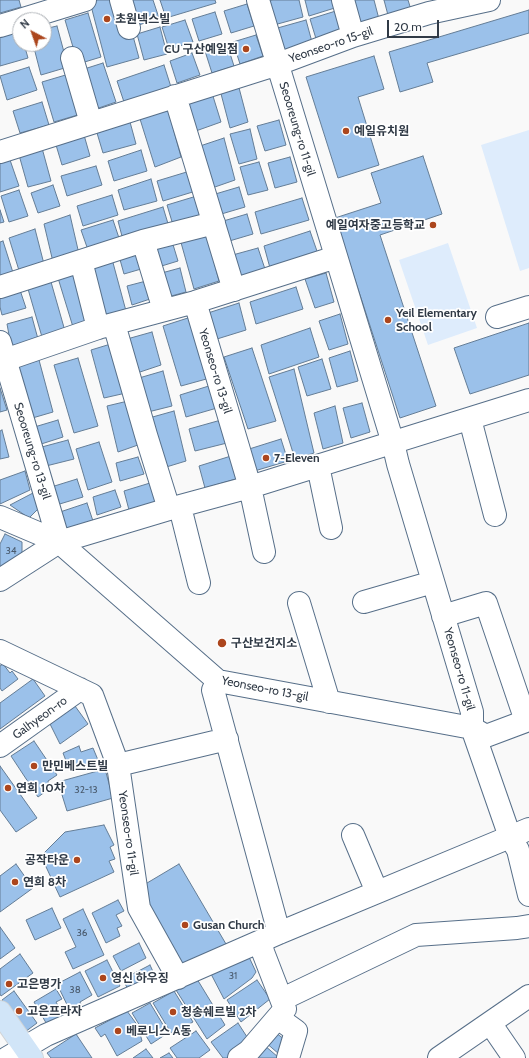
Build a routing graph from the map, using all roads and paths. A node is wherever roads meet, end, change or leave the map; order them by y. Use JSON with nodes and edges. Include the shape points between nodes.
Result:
{"nodes":[{"id":1,"x":85,"y":0,"type":"edge"},
{"id":2,"x":121,"y":0,"type":"edge"},
{"id":3,"x":258,"y":0,"type":"edge"},
{"id":4,"x":343,"y":0,"type":"edge"},
{"id":5,"x":489,"y":0,"type":"edge"},
{"id":6,"x":427,"y":7,"type":"edge"},
{"id":7,"x":46,"y":12,"type":"edge"},
{"id":8,"x":12,"y":22,"type":"edge"},
{"id":9,"x":0,"y":26,"type":"edge"},
{"id":10,"x":129,"y":28,"type":"dead end"},
{"id":11,"x":353,"y":36,"type":"junction"},
{"id":12,"x":72,"y":58,"type":"dead end"},
{"id":13,"x":278,"y":64,"type":"junction"},
{"id":14,"x":175,"y":96,"type":"junction"},
{"id":15,"x":91,"y":123,"type":"junction"},
{"id":16,"x":0,"y":152,"type":"edge"},
{"id":17,"x":214,"y":223,"type":"junction"},
{"id":18,"x":143,"y":241,"type":"junction"},
{"id":19,"x":336,"y":257,"type":"junction"},
{"id":20,"x":81,"y":261,"type":"junction"},
{"id":21,"x":0,"y":287,"type":"edge"},
{"id":22,"x":234,"y":290,"type":"junction"},
{"id":23,"x":195,"y":302,"type":"junction"},
{"id":24,"x":529,"y":307,"type":"edge"},
{"id":25,"x":164,"y":310,"type":"junction"},
{"id":26,"x":497,"y":317,"type":"dead end"},
{"id":27,"x":106,"y":326,"type":"junction"},
{"id":28,"x":3,"y":361,"type":"edge"},
{"id":29,"x":529,"y":400,"type":"edge"},
{"id":30,"x":470,"y":420,"type":"junction"},
{"id":31,"x":393,"y":443,"type":"junction"},
{"id":32,"x":318,"y":466,"type":"junction"},
{"id":33,"x":250,"y":487,"type":"junction"},
{"id":34,"x":174,"y":508,"type":"junction"},
{"id":35,"x":495,"y":515,"type":"dead end"},
{"id":36,"x":0,"y":517,"type":"edge"},
{"id":37,"x":331,"y":528,"type":"dead end"},
{"id":38,"x":60,"y":542,"type":"junction"},
{"id":39,"x":264,"y":552,"type":"dead end"},
{"id":40,"x":0,"y":580,"type":"edge"},
{"id":41,"x":433,"y":582,"type":"junction"},
{"id":42,"x":199,"y":583,"type":"dead end"},
{"id":43,"x":364,"y":602,"type":"dead end"},
{"id":44,"x":300,"y":603,"type":"dead end"},
{"id":45,"x":443,"y":616,"type":"junction"},
{"id":46,"x":0,"y":651,"type":"edge"},
{"id":47,"x":218,"y":681,"type":"junction"},
{"id":48,"x":80,"y":689,"type":"junction"},
{"id":49,"x":329,"y":702,"type":"junction"},
{"id":50,"x":526,"y":721,"type":"joint"},
{"id":51,"x":472,"y":728,"type":"junction"},
{"id":52,"x":227,"y":739,"type":"junction"},
{"id":53,"x":0,"y":746,"type":"edge"},
{"id":54,"x":118,"y":765,"type":"junction"},
{"id":55,"x":520,"y":833,"type":"edge"},
{"id":56,"x":353,"y":835,"type":"dead end"},
{"id":57,"x":378,"y":892,"type":"junction"},
{"id":58,"x":529,"y":895,"type":"edge"},
{"id":59,"x":529,"y":926,"type":"edge"},
{"id":60,"x":270,"y":937,"type":"junction"},
{"id":61,"x":178,"y":978,"type":"junction"},
{"id":62,"x":529,"y":996,"type":"edge"},
{"id":63,"x":280,"y":1008,"type":"junction"},
{"id":64,"x":0,"y":1012,"type":"edge"},
{"id":65,"x":490,"y":1023,"type":"junction"},
{"id":66,"x":21,"y":1054,"type":"edge"},
{"id":67,"x":452,"y":1054,"type":"edge"},
{"id":68,"x":239,"y":1058,"type":"edge"},
{"id":69,"x":288,"y":1058,"type":"edge"},
{"id":70,"x":514,"y":1058,"type":"edge"}],
"edges":[{"from":1,"to":7,"type":"street"},
{"from":2,"to":10,"type":"street"},
{"from":3,"to":13,"type":"street","name":"Seooreung-ro 11-gil"},
{"from":4,"to":11,"type":"street"},
{"from":5,"to":6,"type":"street","name":"Yeonseo-ro 15-gil"},
{"from":6,"to":11,"type":"street","name":"Yeonseo-ro 15-gil"},
{"from":8,"to":9,"type":"street"},
{"from":11,"to":13,"type":"street","name":"Yeonseo-ro 15-gil"},
{"from":12,"to":15,"type":"street"},
{"from":13,"to":14,"type":"street","name":"Yeonseo-ro 15-gil"},
{"from":13,"to":19,"type":"street","name":"Seooreung-ro 11-gil"},
{"from":14,"to":15,"type":"street","name":"Yeonseo-ro 15-gil"},
{"from":14,"to":17,"type":"street"},
{"from":15,"to":16,"type":"street","name":"Yeonseo-ro 15-gil"},
{"from":17,"to":18,"type":"street"},
{"from":17,"to":22,"type":"street"},
{"from":18,"to":20,"type":"street"},
{"from":18,"to":25,"type":"street"},
{"from":19,"to":22,"type":"street"},
{"from":19,"to":31,"type":"street","name":"Seooreung-ro 11-gil"},
{"from":20,"to":21,"type":"street"},
{"from":20,"to":27,"type":"street"},
{"from":22,"to":23,"type":"street"},
{"from":23,"to":25,"type":"street","name":"Seooreung-ro 13-gil"},
{"from":23,"to":33,"type":"street","name":"Yeonseo-ro 13-gil"},
{"from":24,"to":26,"type":"street"},
{"from":25,"to":27,"type":"street","name":"Seooreung-ro 13-gil"},
{"from":27,"to":28,"type":"street","name":"Seooreung-ro 13-gil"},
{"from":27,"to":34,"type":"street"},
{"from":28,"to":38,"type":"street","name":"Seooreung-ro 13-gil"},
{"from":29,"to":30,"type":"street"},
{"from":30,"to":31,"type":"street"},
{"from":30,"to":35,"type":"street"},
{"from":31,"to":32,"type":"street"},
{"from":31,"to":41,"type":"street"},
{"from":32,"to":33,"type":"street"},
{"from":32,"to":37,"type":"street"},
{"from":33,"to":34,"type":"street"},
{"from":33,"to":39,"type":"street","name":"Yeonseo-ro 13-gil"},
{"from":34,"to":38,"type":"street"},
{"from":34,"to":42,"type":"street"},
{"from":36,"to":38,"type":"street"},
{"from":38,"to":40,"type":"street"},
{"from":38,"to":47,"type":"street","name":"Yeonseo-ro 13-gil"},
{"from":41,"to":43,"type":"street"},
{"from":41,"to":45,"type":"street"},
{"from":44,"to":49,"type":"street"},
{"from":45,"to":50,"type":"street","name":"Yeonseo-ro 11-gil","via":[[486,603]]},
{"from":45,"to":51,"type":"street","name":"Yeonseo-ro 11-gil","via":[[472,712]]},
{"from":46,"to":48,"type":"street"},
{"from":47,"to":49,"type":"street","name":"Yeonseo-ro 13-gil"},
{"from":47,"to":52,"type":"street","via":[[213,690]]},
{"from":48,"to":53,"type":"street","name":"Galhyeon-ro"},
{"from":48,"to":54,"type":"street","name":"Yeonseo-ro 11-gil","via":[[92,694]]},
{"from":49,"to":51,"type":"street","name":"Yeonseo-ro 13-gil"},
{"from":50,"to":51,"type":"street","name":"Yeonseo-ro 13-gil","via":[[486,736]]},
{"from":51,"to":55,"type":"street","name":"Yeonseo-ro 11-gil"},
{"from":52,"to":54,"type":"street"},
{"from":52,"to":60,"type":"street"},
{"from":54,"to":61,"type":"street","name":"Yeonseo-ro 11-gil","via":[[139,908]]},
{"from":55,"to":57,"type":"street"},
{"from":55,"to":58,"type":"street","name":"Yeonseo-ro 11-gil","via":[[518,850]]},
{"from":56,"to":57,"type":"street"},
{"from":57,"to":60,"type":"street"},
{"from":59,"to":63,"type":"street","via":[[416,935],[291,995]]},
{"from":60,"to":61,"type":"street"},
{"from":60,"to":63,"type":"street","via":[[263,952]]},
{"from":61,"to":66,"type":"street","via":[[46,1035]]},
{"from":62,"to":65,"type":"street"},
{"from":63,"to":68,"type":"street","via":[[249,1051]]},
{"from":63,"to":69,"type":"street","via":[[296,1031]]},
{"from":64,"to":66,"type":"main road"},
{"from":65,"to":67,"type":"street"},
{"from":65,"to":70,"type":"street"}]}
